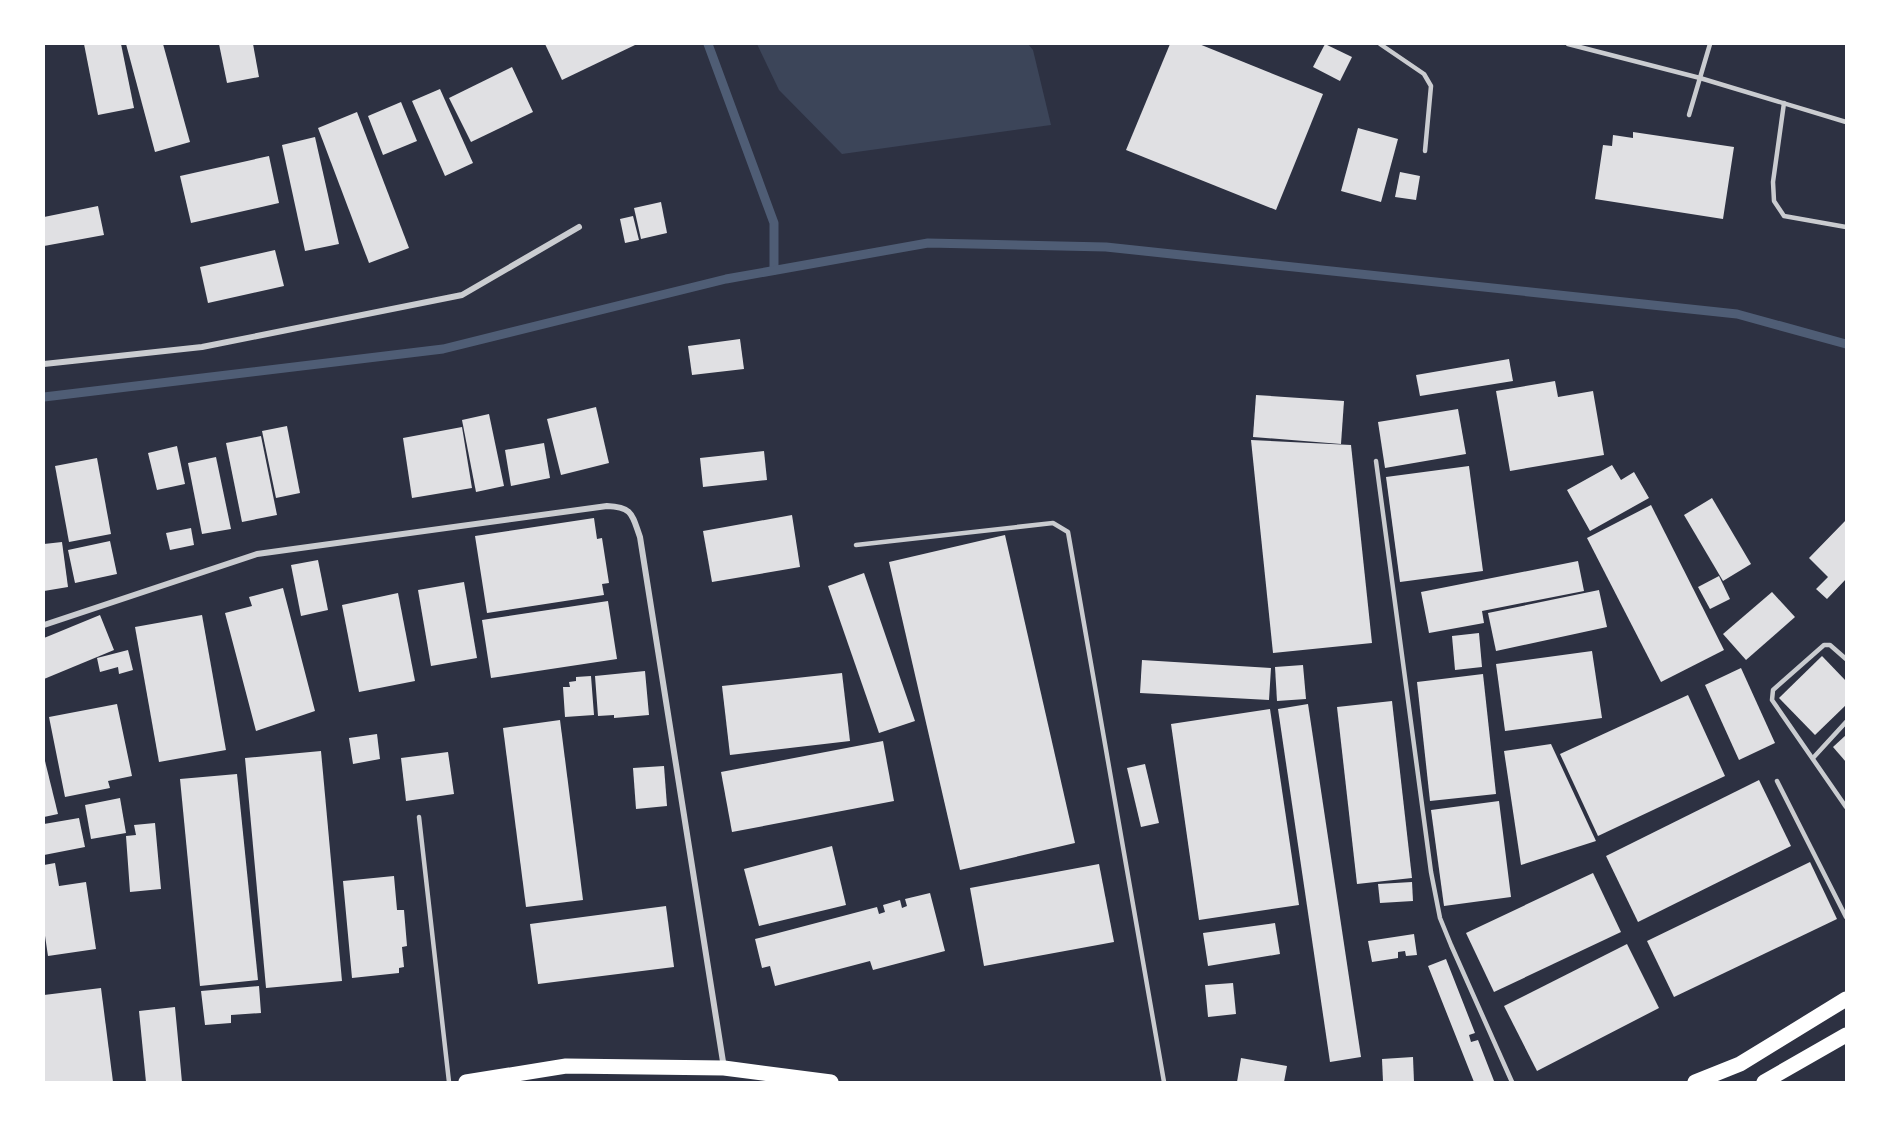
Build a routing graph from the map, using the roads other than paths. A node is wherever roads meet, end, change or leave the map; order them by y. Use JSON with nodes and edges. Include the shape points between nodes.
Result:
{"nodes":[{"id":1,"x":1380,"y":44,"type":"edge"},
{"id":2,"x":1568,"y":44,"type":"edge"},
{"id":3,"x":1710,"y":44,"type":"edge"},
{"id":4,"x":1700,"y":78,"type":"junction"},
{"id":5,"x":1784,"y":103,"type":"junction"},
{"id":6,"x":1689,"y":115,"type":"dead end"},
{"id":7,"x":1846,"y":122,"type":"edge"},
{"id":8,"x":1425,"y":151,"type":"dead end"},
{"id":9,"x":579,"y":227,"type":"dead end"},
{"id":10,"x":1846,"y":227,"type":"edge"},
{"id":11,"x":44,"y":364,"type":"edge"},
{"id":12,"x":1376,"y":461,"type":"dead end"},
{"id":13,"x":856,"y":545,"type":"dead end"},
{"id":14,"x":44,"y":625,"type":"edge"},
{"id":15,"x":1846,"y":659,"type":"edge"},
{"id":16,"x":1846,"y":722,"type":"edge"},
{"id":17,"x":1813,"y":758,"type":"junction"},
{"id":18,"x":1777,"y":781,"type":"dead end"},
{"id":19,"x":1846,"y":807,"type":"edge"},
{"id":20,"x":419,"y":817,"type":"dead end"},
{"id":21,"x":1846,"y":917,"type":"edge"},
{"id":22,"x":1846,"y":999,"type":"edge"},
{"id":23,"x":1846,"y":1035,"type":"edge"},
{"id":24,"x":724,"y":1068,"type":"junction"},
{"id":25,"x":449,"y":1083,"type":"edge"},
{"id":26,"x":466,"y":1083,"type":"edge"},
{"id":27,"x":831,"y":1083,"type":"edge"},
{"id":28,"x":1164,"y":1083,"type":"edge"},
{"id":29,"x":1512,"y":1083,"type":"edge"},
{"id":30,"x":1695,"y":1083,"type":"edge"},
{"id":31,"x":1764,"y":1083,"type":"edge"}],
"edges":[{"from":1,"to":8,"type":"lane","via":[[1429,80]]},
{"from":2,"to":4,"type":"lane"},
{"from":3,"to":4,"type":"lane"},
{"from":4,"to":5,"type":"lane"},
{"from":4,"to":6,"type":"lane"},
{"from":5,"to":7,"type":"lane"},
{"from":5,"to":10,"type":"lane","via":[[1774,201],[1784,216]]},
{"from":9,"to":11,"type":"street","via":[[462,295],[202,347]]},
{"from":12,"to":29,"type":"lane","via":[[1440,918]]},
{"from":13,"to":28,"type":"lane","via":[[1053,523],[1068,532]]},
{"from":14,"to":24,"type":"street","via":[[257,554],[607,506],[626,509],[633,515],[640,537]]},
{"from":15,"to":17,"type":"lane","via":[[1830,645],[1824,645],[1773,690],[1772,700]]},
{"from":16,"to":17,"type":"lane"},
{"from":17,"to":19,"type":"lane"},
{"from":18,"to":21,"type":"lane"},
{"from":20,"to":25,"type":"lane"},
{"from":22,"to":30,"type":"main road","via":[[1740,1064]]},
{"from":23,"to":31,"type":"main road"},
{"from":24,"to":26,"type":"main road","via":[[566,1066]]},
{"from":24,"to":27,"type":"main road"}]}
